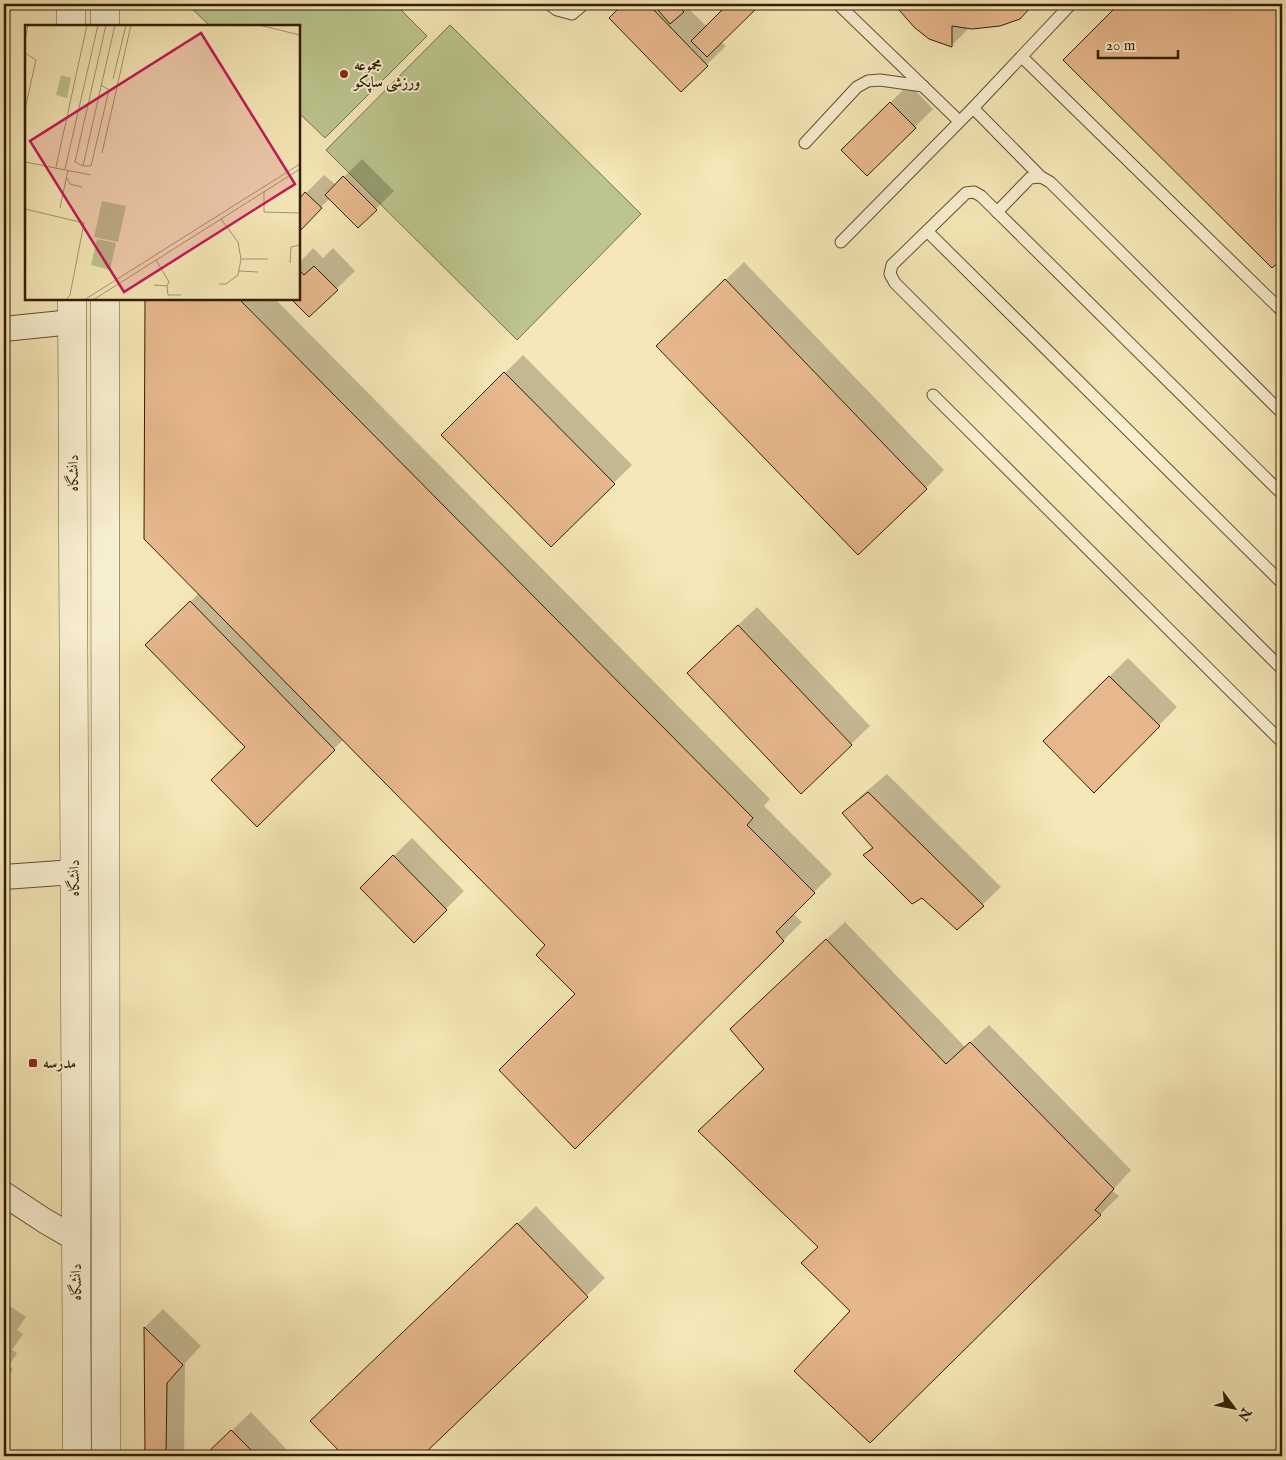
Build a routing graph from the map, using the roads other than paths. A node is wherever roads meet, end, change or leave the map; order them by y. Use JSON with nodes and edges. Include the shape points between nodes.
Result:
{"nodes":[{"id":1,"x":71,"y":4,"type":"edge"},
{"id":2,"x":105,"y":4,"type":"edge"},
{"id":3,"x":549,"y":4,"type":"edge"},
{"id":4,"x":584,"y":4,"type":"edge"},
{"id":5,"x":838,"y":4,"type":"edge"},
{"id":6,"x":1071,"y":4,"type":"edge"},
{"id":7,"x":71,"y":25,"type":"edge"},
{"id":8,"x":105,"y":25,"type":"edge"},
{"id":9,"x":1022,"y":57,"type":"junction"},
{"id":10,"x":923,"y":86,"type":"junction"},
{"id":11,"x":974,"y":108,"type":"junction"},
{"id":12,"x":959,"y":121,"type":"junction"},
{"id":13,"x":805,"y":143,"type":"dead end"},
{"id":14,"x":1041,"y":177,"type":"junction"},
{"id":15,"x":997,"y":212,"type":"junction"},
{"id":16,"x":927,"y":231,"type":"junction"},
{"id":17,"x":840,"y":242,"type":"dead end"},
{"id":18,"x":105,"y":300,"type":"edge"},
{"id":19,"x":72,"y":310,"type":"edge"},
{"id":20,"x":1282,"y":311,"type":"edge"},
{"id":21,"x":4,"y":329,"type":"edge"},
{"id":22,"x":933,"y":395,"type":"dead end"},
{"id":23,"x":1282,"y":413,"type":"edge"},
{"id":24,"x":1282,"y":494,"type":"edge"},
{"id":25,"x":1282,"y":583,"type":"edge"},
{"id":26,"x":1282,"y":669,"type":"edge"},
{"id":27,"x":1282,"y":742,"type":"edge"},
{"id":28,"x":74,"y":872,"type":"junction"},
{"id":29,"x":4,"y":877,"type":"edge"},
{"id":30,"x":4,"y":1194,"type":"edge"},
{"id":31,"x":76,"y":1239,"type":"junction"},
{"id":32,"x":106,"y":1242,"type":"junction"},
{"id":33,"x":77,"y":1456,"type":"edge"},
{"id":34,"x":106,"y":1456,"type":"edge"}],
"edges":[{"from":1,"to":7,"type":"street"},
{"from":2,"to":8,"type":"street"},
{"from":3,"to":4,"type":"lane","via":[[572,14]]},
{"from":5,"to":10,"type":"lane"},
{"from":6,"to":9,"type":"lane"},
{"from":9,"to":11,"type":"lane"},
{"from":9,"to":20,"type":"lane"},
{"from":10,"to":12,"type":"lane"},
{"from":10,"to":13,"type":"lane","via":[[868,81],[857,87]]},
{"from":11,"to":12,"type":"lane"},
{"from":11,"to":14,"type":"lane"},
{"from":12,"to":17,"type":"lane"},
{"from":14,"to":15,"type":"lane","via":[[1030,178]]},
{"from":14,"to":23,"type":"lane","via":[[1050,182]]},
{"from":15,"to":16,"type":"lane","via":[[981,196],[974,192],[966,193]]},
{"from":15,"to":24,"type":"lane"},
{"from":16,"to":25,"type":"lane"},
{"from":16,"to":26,"type":"lane","via":[[892,265],[890,274],[895,282]]},
{"from":18,"to":32,"type":"street","name":"دانشگاه"},
{"from":19,"to":21,"type":"street"},
{"from":19,"to":28,"type":"street","name":"دانشگاه"},
{"from":22,"to":27,"type":"lane"},
{"from":28,"to":29,"type":"street"},
{"from":28,"to":31,"type":"street","name":"دانشگاه"},
{"from":30,"to":31,"type":"street"},
{"from":31,"to":32,"type":"street"},
{"from":31,"to":33,"type":"street","name":"دانشگاه"},
{"from":32,"to":34,"type":"street","name":"دانشگاه"}]}
